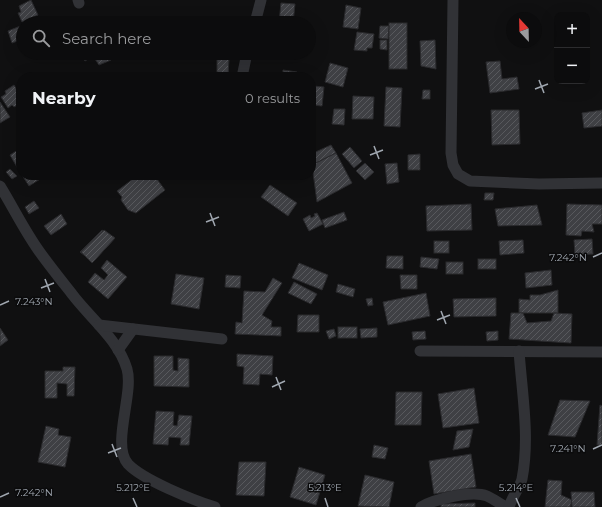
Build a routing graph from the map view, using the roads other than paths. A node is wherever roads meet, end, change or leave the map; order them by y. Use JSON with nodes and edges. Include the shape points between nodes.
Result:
{"nodes":[{"id":1,"x":261,"y":0,"type":"edge"},
{"id":2,"x":453,"y":0,"type":"edge"},
{"id":3,"x":257,"y":16,"type":"edge"},
{"id":4,"x":246,"y":60,"type":"edge"},
{"id":5,"x":243,"y":72,"type":"edge"},
{"id":6,"x":602,"y":183,"type":"edge"},
{"id":7,"x":0,"y":186,"type":"edge"},
{"id":8,"x":99,"y":325,"type":"junction"},
{"id":9,"x":133,"y":329,"type":"junction"},
{"id":10,"x":222,"y":339,"type":"dead end"},
{"id":11,"x":118,"y":350,"type":"junction"},
{"id":12,"x":420,"y":351,"type":"dead end"},
{"id":13,"x":519,"y":351,"type":"junction"},
{"id":14,"x":602,"y":352,"type":"edge"},
{"id":15,"x":215,"y":507,"type":"edge"},
{"id":16,"x":421,"y":507,"type":"edge"},
{"id":17,"x":508,"y":507,"type":"edge"}],
"edges":[{"from":1,"to":3,"type":"street"},
{"from":2,"to":6,"type":"street","via":[[451,153],[458,174],[470,181]]},
{"from":4,"to":5,"type":"street"},
{"from":7,"to":8,"type":"street","via":[[38,250]]},
{"from":8,"to":9,"type":"street"},
{"from":8,"to":11,"type":"street"},
{"from":9,"to":10,"type":"street"},
{"from":9,"to":11,"type":"street"},
{"from":11,"to":15,"type":"street","via":[[127,369],[129,382],[123,425],[123,456],[137,471],[165,487]]},
{"from":12,"to":13,"type":"street"},
{"from":13,"to":14,"type":"street"},
{"from":13,"to":17,"type":"street","via":[[526,453],[521,482]]},
{"from":16,"to":17,"type":"street","via":[[430,502],[469,494],[486,496]]}]}
